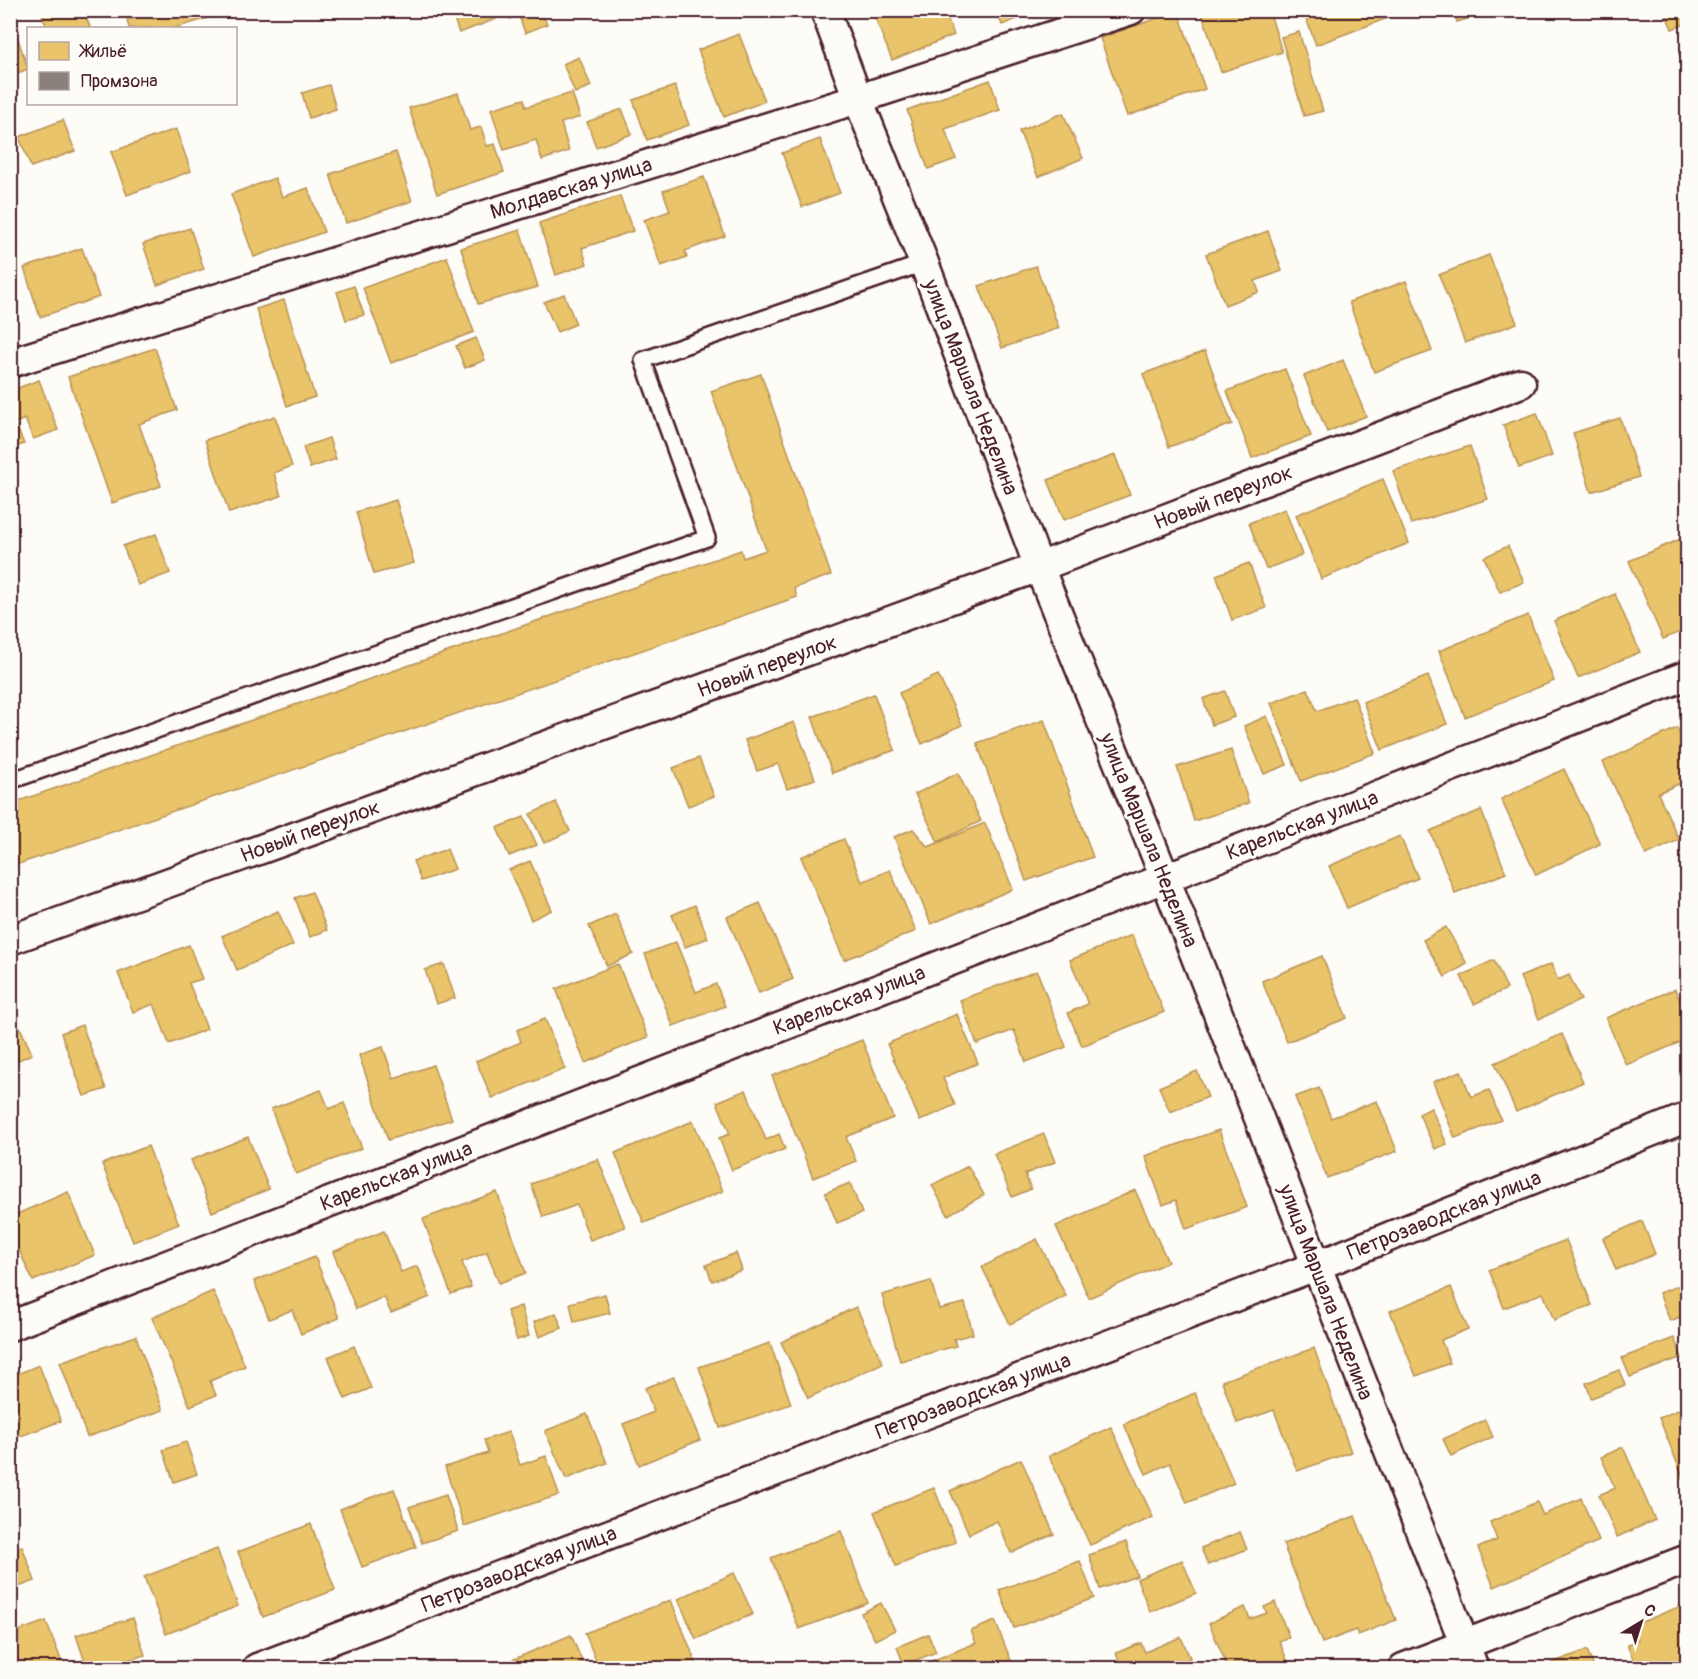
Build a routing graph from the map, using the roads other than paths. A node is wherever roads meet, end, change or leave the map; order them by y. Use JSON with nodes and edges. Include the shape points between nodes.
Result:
{"nodes":[{"id":1,"x":825,"y":10,"type":"edge"},
{"id":2,"x":1131,"y":10,"type":"edge"},
{"id":3,"x":858,"y":99,"type":"junction"},
{"id":4,"x":924,"y":263,"type":"junction"},
{"id":5,"x":10,"y":363,"type":"edge"},
{"id":6,"x":1521,"y":383,"type":"dead end"},
{"id":7,"x":1039,"y":567,"type":"junction"},
{"id":8,"x":1688,"y":675,"type":"edge"},
{"id":9,"x":10,"y":781,"type":"edge"},
{"id":10,"x":1165,"y":878,"type":"junction"},
{"id":11,"x":10,"y":939,"type":"edge"},
{"id":12,"x":1688,"y":1117,"type":"edge"},
{"id":13,"x":1316,"y":1266,"type":"junction"},
{"id":14,"x":10,"y":1326,"type":"edge"},
{"id":15,"x":1688,"y":1559,"type":"edge"},
{"id":16,"x":1469,"y":1656,"type":"edge"},
{"id":17,"x":257,"y":1668,"type":"edge"},
{"id":18,"x":1402,"y":1668,"type":"edge"}],
"edges":[{"from":1,"to":3,"type":"street","name":"улица Маршала Неделина"},
{"from":2,"to":3,"type":"street","name":"Молдавская улица"},
{"from":3,"to":4,"type":"street","name":"улица Маршала Неделина"},
{"from":3,"to":5,"type":"street","name":"Молдавская улица"},
{"from":4,"to":7,"type":"street","name":"улица Маршала Неделина"},
{"from":4,"to":9,"type":"lane","via":[[643,360],[707,538]]},
{"from":6,"to":7,"type":"street","name":"Новый переулок"},
{"from":7,"to":10,"type":"street","name":"улица Маршала Неделина"},
{"from":7,"to":11,"type":"street","name":"Новый переулок"},
{"from":8,"to":10,"type":"street","name":"Карельская улица"},
{"from":10,"to":13,"type":"street","name":"улица Маршала Неделина"},
{"from":10,"to":14,"type":"street","name":"Карельская улица"},
{"from":12,"to":13,"type":"street","name":"Петрозаводская улица"},
{"from":13,"to":16,"type":"street","name":"улица Маршала Неделина"},
{"from":13,"to":17,"type":"street","name":"Петрозаводская улица"},
{"from":15,"to":16,"type":"street"},
{"from":16,"to":18,"type":"street"}]}
